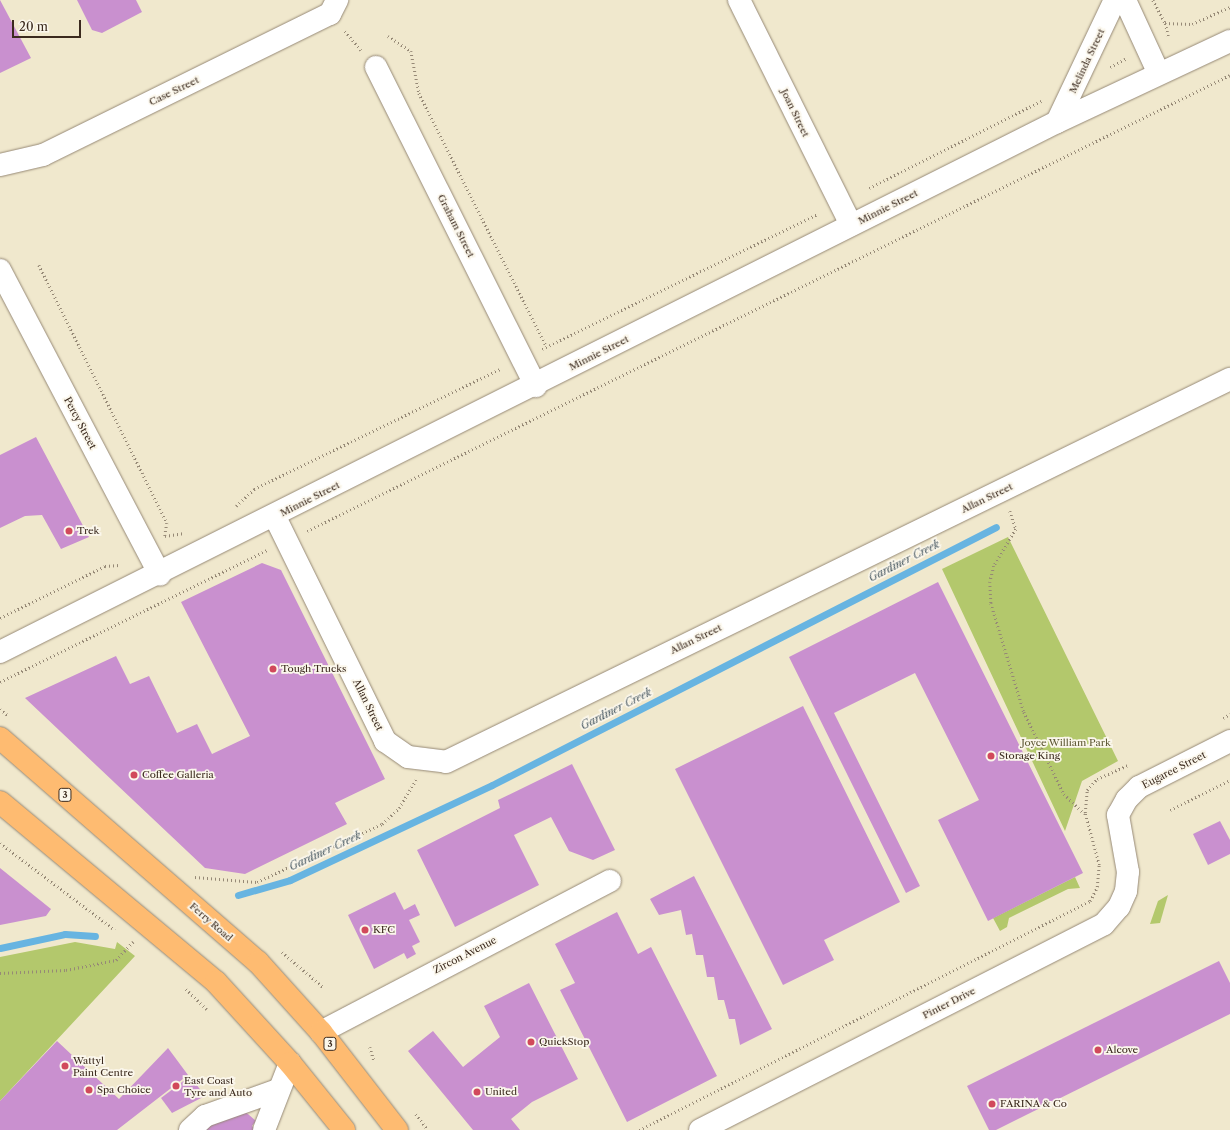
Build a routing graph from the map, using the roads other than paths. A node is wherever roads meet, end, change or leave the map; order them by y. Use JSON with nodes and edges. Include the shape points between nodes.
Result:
{"nodes":[{"id":1,"x":739,"y":0,"type":"edge"},
{"id":2,"x":1115,"y":0,"type":"edge"},
{"id":3,"x":1125,"y":0,"type":"edge"},
{"id":4,"x":334,"y":7,"type":"edge"},
{"id":5,"x":1230,"y":41,"type":"edge"},
{"id":6,"x":1230,"y":49,"type":"edge"},
{"id":7,"x":1199,"y":55,"type":"junction"},
{"id":8,"x":376,"y":67,"type":"road end"},
{"id":9,"x":1159,"y":74,"type":"junction"},
{"id":10,"x":1057,"y":122,"type":"junction"},
{"id":11,"x":0,"y":165,"type":"edge"},
{"id":12,"x":851,"y":225,"type":"junction"},
{"id":13,"x":0,"y":270,"type":"edge"},
{"id":14,"x":1230,"y":379,"type":"edge"},
{"id":15,"x":536,"y":386,"type":"junction"},
{"id":16,"x":275,"y":517,"type":"junction"},
{"id":17,"x":160,"y":575,"type":"junction"},
{"id":18,"x":0,"y":652,"type":"edge"},
{"id":19,"x":0,"y":738,"type":"edge"},
{"id":20,"x":1230,"y":741,"type":"edge"},
{"id":21,"x":0,"y":802,"type":"edge"},
{"id":22,"x":1118,"y":828,"type":"joint"},
{"id":23,"x":610,"y":881,"type":"dead end"},
{"id":24,"x":321,"y":1032,"type":"junction"},
{"id":25,"x":290,"y":1063,"type":"junction"},
{"id":26,"x":278,"y":1090,"type":"junction"},
{"id":27,"x":190,"y":1130,"type":"edge"},
{"id":28,"x":264,"y":1130,"type":"edge"},
{"id":29,"x":344,"y":1130,"type":"edge"},
{"id":30,"x":397,"y":1130,"type":"edge"},
{"id":31,"x":700,"y":1130,"type":"edge"}],
"edges":[{"from":1,"to":12,"type":"street","name":"Joan Street"},
{"from":2,"to":10,"type":"street","name":"Melinda Street"},
{"from":3,"to":9,"type":"street"},
{"from":4,"to":11,"type":"street","name":"Case Street","via":[[43,155]]},
{"from":5,"to":7,"type":"street","name":"Minnie Street"},
{"from":6,"to":7,"type":"street","name":"Minnie Street"},
{"from":7,"to":9,"type":"street","name":"Minnie Street"},
{"from":8,"to":15,"type":"street","name":"Graham Street"},
{"from":9,"to":10,"type":"street","name":"Minnie Street"},
{"from":10,"to":12,"type":"street","name":"Minnie Street"},
{"from":12,"to":15,"type":"street","name":"Minnie Street"},
{"from":13,"to":17,"type":"street","name":"Percy Street"},
{"from":14,"to":16,"type":"street","name":"Allan Street","via":[[446,762],[408,757],[386,741]]},
{"from":15,"to":16,"type":"street","name":"Minnie Street"},
{"from":16,"to":17,"type":"street","name":"Minnie Street"},
{"from":17,"to":18,"type":"street","name":"Minnie Street"},
{"from":19,"to":24,"type":"main road","name":"Ferry Road","number":"3","via":[[258,962]]},
{"from":20,"to":22,"type":"street","name":"Eugaree Street","via":[[1139,787],[1118,815]]},
{"from":21,"to":25,"type":"main road","via":[[216,982]]},
{"from":22,"to":31,"type":"street","name":"Pinter Drive","via":[[1128,872],[1126,890],[1119,907],[1104,924]]},
{"from":23,"to":24,"type":"street","name":"Zircon Avenue"},
{"from":24,"to":30,"type":"main road","name":"Ferry Road","number":"3"},
{"from":25,"to":26,"type":"street"},
{"from":25,"to":29,"type":"main road"},
{"from":26,"to":27,"type":"street","via":[[205,1116]]},
{"from":26,"to":28,"type":"street"}]}
